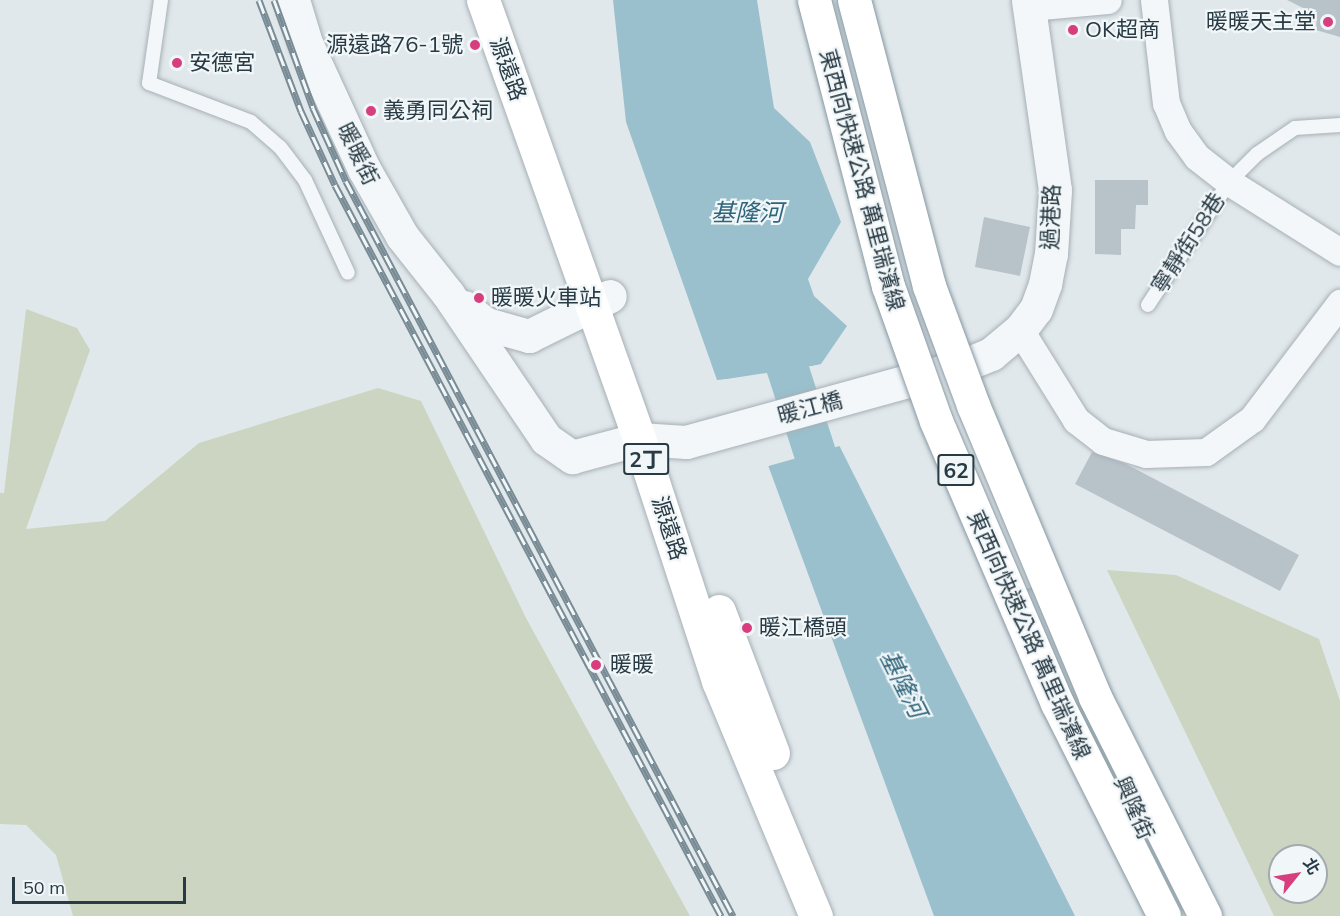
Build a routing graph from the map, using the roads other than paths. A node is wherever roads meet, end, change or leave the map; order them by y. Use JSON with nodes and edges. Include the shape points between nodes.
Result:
{"nodes":[{"id":1,"x":161,"y":0,"type":"edge"},
{"id":2,"x":293,"y":0,"type":"edge"},
{"id":3,"x":483,"y":0,"type":"edge"},
{"id":4,"x":507,"y":0,"type":"edge"},
{"id":5,"x":814,"y":0,"type":"edge"},
{"id":6,"x":854,"y":0,"type":"edge"},
{"id":7,"x":1108,"y":0,"type":"edge"},
{"id":8,"x":1155,"y":0,"type":"edge"},
{"id":9,"x":1029,"y":3,"type":"edge"},
{"id":10,"x":1340,"y":125,"type":"edge"},
{"id":11,"x":1229,"y":182,"type":"junction"},
{"id":12,"x":1340,"y":252,"type":"edge"},
{"id":13,"x":348,"y":273,"type":"dead end"},
{"id":14,"x":447,"y":294,"type":"junction"},
{"id":15,"x":601,"y":300,"type":"junction"},
{"id":16,"x":1340,"y":303,"type":"edge"},
{"id":17,"x":1148,"y":305,"type":"dead end"},
{"id":18,"x":1020,"y":330,"type":"junction"},
{"id":19,"x":934,"y":374,"type":"junction"},
{"id":20,"x":662,"y":440,"type":"junction"},
{"id":21,"x":816,"y":916,"type":"edge"},
{"id":22,"x":840,"y":916,"type":"edge"},
{"id":23,"x":1164,"y":916,"type":"edge"},
{"id":24,"x":1182,"y":916,"type":"edge"},
{"id":25,"x":1205,"y":916,"type":"edge"}],
"edges":[{"from":1,"to":13,"type":"lane","via":[[149,83],[251,122],[280,147],[305,180]]},
{"from":2,"to":14,"type":"street","name":"暖暖街","via":[[306,43],[364,169],[402,236]]},
{"from":3,"to":15,"type":"main road","name":"源遠路","number":"2丁"},
{"from":4,"to":15,"type":"main road","name":"源遠路","number":"2丁"},
{"from":5,"to":23,"type":"main road","name":"東西向快速公路 萬里瑞濱線","number":"62","bridge":true,"via":[[888,286],[936,421],[1057,704]]},
{"from":6,"to":25,"type":"main road","name":"東西向快速公路 萬里瑞濱線","number":"62","bridge":true,"via":[[929,286],[973,405],[1095,697]]},
{"from":7,"to":9,"type":"street"},
{"from":8,"to":11,"type":"street","via":[[1166,103],[1178,131],[1197,157]]},
{"from":9,"to":18,"type":"street","name":"過港路","via":[[1055,190],[1045,284],[1036,309]]},
{"from":10,"to":11,"type":"lane","name":"寧靜街58巷","via":[[1295,128],[1257,154]]},
{"from":11,"to":12,"type":"street"},
{"from":11,"to":17,"type":"lane","name":"寧靜街58巷"},
{"from":14,"to":15,"type":"street","name":"暖暖街","via":[[486,324],[529,336]]},
{"from":14,"to":20,"type":"street","name":"暖暖街","via":[[546,439],[561,452],[580,455]]},
{"from":15,"to":20,"type":"main road","name":"源遠路","number":"2丁"},
{"from":16,"to":18,"type":"street","via":[[1252,419],[1206,452],[1146,454],[1103,441],[1076,420]]},
{"from":18,"to":19,"type":"street","name":"過港路","via":[[991,354]]},
{"from":19,"to":20,"type":"street","name":"暖江橋"},
{"from":19,"to":24,"type":"street","name":"興隆街"},
{"from":20,"to":21,"type":"main road","name":"源遠路","number":"2丁","via":[[718,681]]},
{"from":20,"to":22,"type":"main road","name":"源遠路","number":"2丁","via":[[741,675]]}]}
